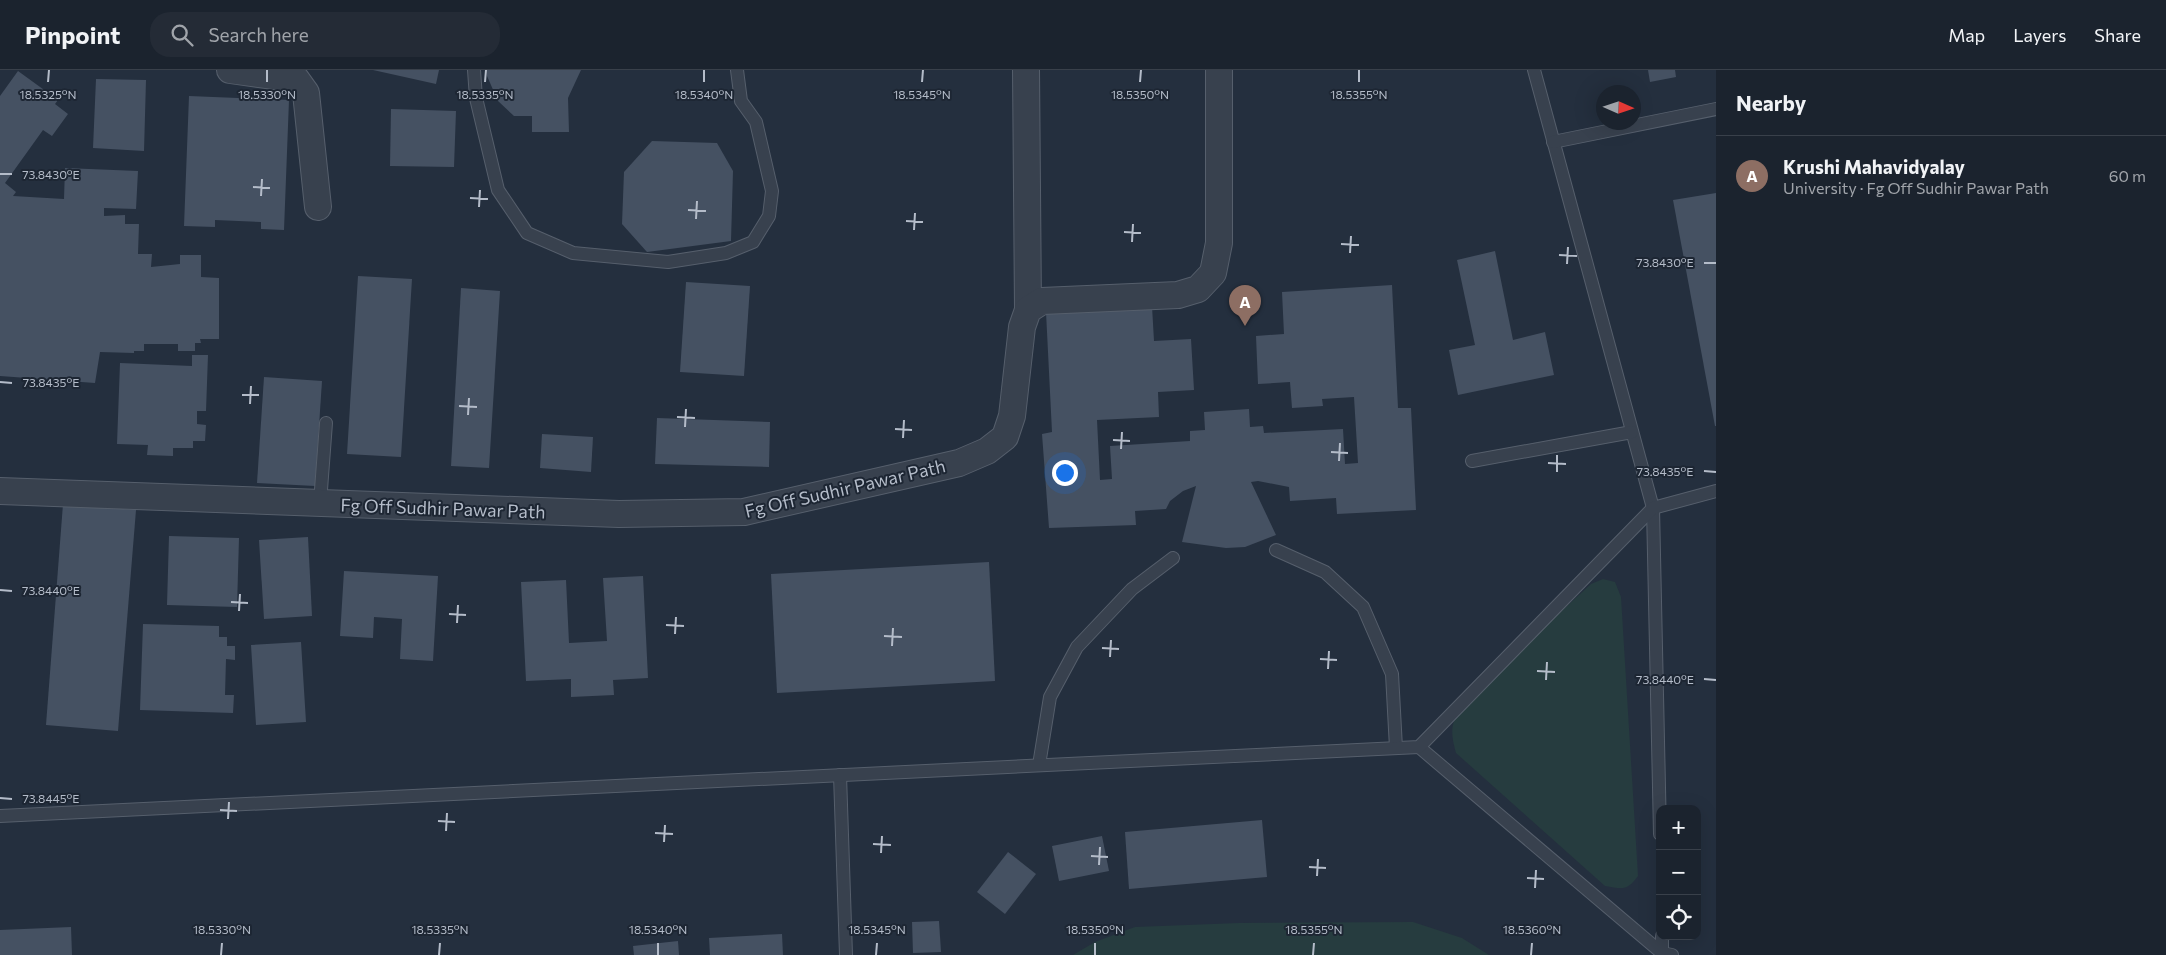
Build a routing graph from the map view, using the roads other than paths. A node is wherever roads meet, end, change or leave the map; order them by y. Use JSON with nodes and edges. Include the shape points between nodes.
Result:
{"nodes":[{"id":1,"x":230,"y":70,"type":"edge"},
{"id":2,"x":474,"y":70,"type":"edge"},
{"id":3,"x":737,"y":70,"type":"edge"},
{"id":4,"x":1026,"y":70,"type":"edge"},
{"id":5,"x":1219,"y":70,"type":"edge"},
{"id":6,"x":1534,"y":70,"type":"edge"},
{"id":7,"x":1716,"y":109,"type":"edge"},
{"id":8,"x":1553,"y":142,"type":"junction"},
{"id":9,"x":318,"y":207,"type":"dead end"},
{"id":10,"x":1028,"y":310,"type":"junction"},
{"id":11,"x":326,"y":423,"type":"dead end"},
{"id":12,"x":1632,"y":432,"type":"junction"},
{"id":13,"x":1472,"y":461,"type":"dead end"},
{"id":14,"x":0,"y":491,"type":"edge"},
{"id":15,"x":1716,"y":491,"type":"edge"},
{"id":16,"x":320,"y":503,"type":"junction"},
{"id":17,"x":1652,"y":508,"type":"junction"},
{"id":18,"x":1276,"y":550,"type":"dead end"},
{"id":19,"x":1173,"y":558,"type":"dead end"},
{"id":20,"x":1419,"y":747,"type":"junction"},
{"id":21,"x":1396,"y":748,"type":"junction"},
{"id":22,"x":1039,"y":765,"type":"junction"},
{"id":23,"x":840,"y":775,"type":"junction"},
{"id":24,"x":1659,"y":805,"type":"edge"},
{"id":25,"x":0,"y":816,"type":"edge"},
{"id":26,"x":1663,"y":940,"type":"edge"},
{"id":27,"x":1666,"y":954,"type":"edge"},
{"id":28,"x":846,"y":955,"type":"edge"}],
"edges":[{"from":1,"to":9,"type":"street","via":[[296,80],[306,92]]},
{"from":2,"to":3,"type":"lane","via":[[476,98],[498,190],[528,233],[573,253],[668,262],[726,253],[753,242],[769,216],[772,191],[756,122],[741,101]]},
{"from":4,"to":10,"type":"street"},
{"from":5,"to":10,"type":"street","via":[[1219,243],[1213,273],[1198,289],[1178,295],[1042,302]]},
{"from":6,"to":8,"type":"lane"},
{"from":7,"to":8,"type":"lane"},
{"from":8,"to":12,"type":"lane"},
{"from":10,"to":16,"type":"street","name":"Fg Off Sudhir Pawar Path","via":[[1022,327],[1012,416],[1005,437],[987,451],[959,462],[744,512],[619,514]]},
{"from":11,"to":16,"type":"lane"},
{"from":12,"to":13,"type":"lane"},
{"from":12,"to":17,"type":"lane"},
{"from":14,"to":16,"type":"street","name":"Fg Off Sudhir Pawar Path"},
{"from":15,"to":17,"type":"lane"},
{"from":17,"to":20,"type":"lane"},
{"from":17,"to":24,"type":"lane"},
{"from":18,"to":21,"type":"lane","via":[[1325,572],[1363,607],[1392,674]]},
{"from":19,"to":22,"type":"lane","via":[[1132,589],[1077,647],[1050,697]]},
{"from":20,"to":21,"type":"lane"},
{"from":20,"to":27,"type":"lane"},
{"from":21,"to":22,"type":"lane"},
{"from":22,"to":23,"type":"lane"},
{"from":23,"to":25,"type":"lane"},
{"from":23,"to":28,"type":"lane"},
{"from":26,"to":27,"type":"lane"}]}
